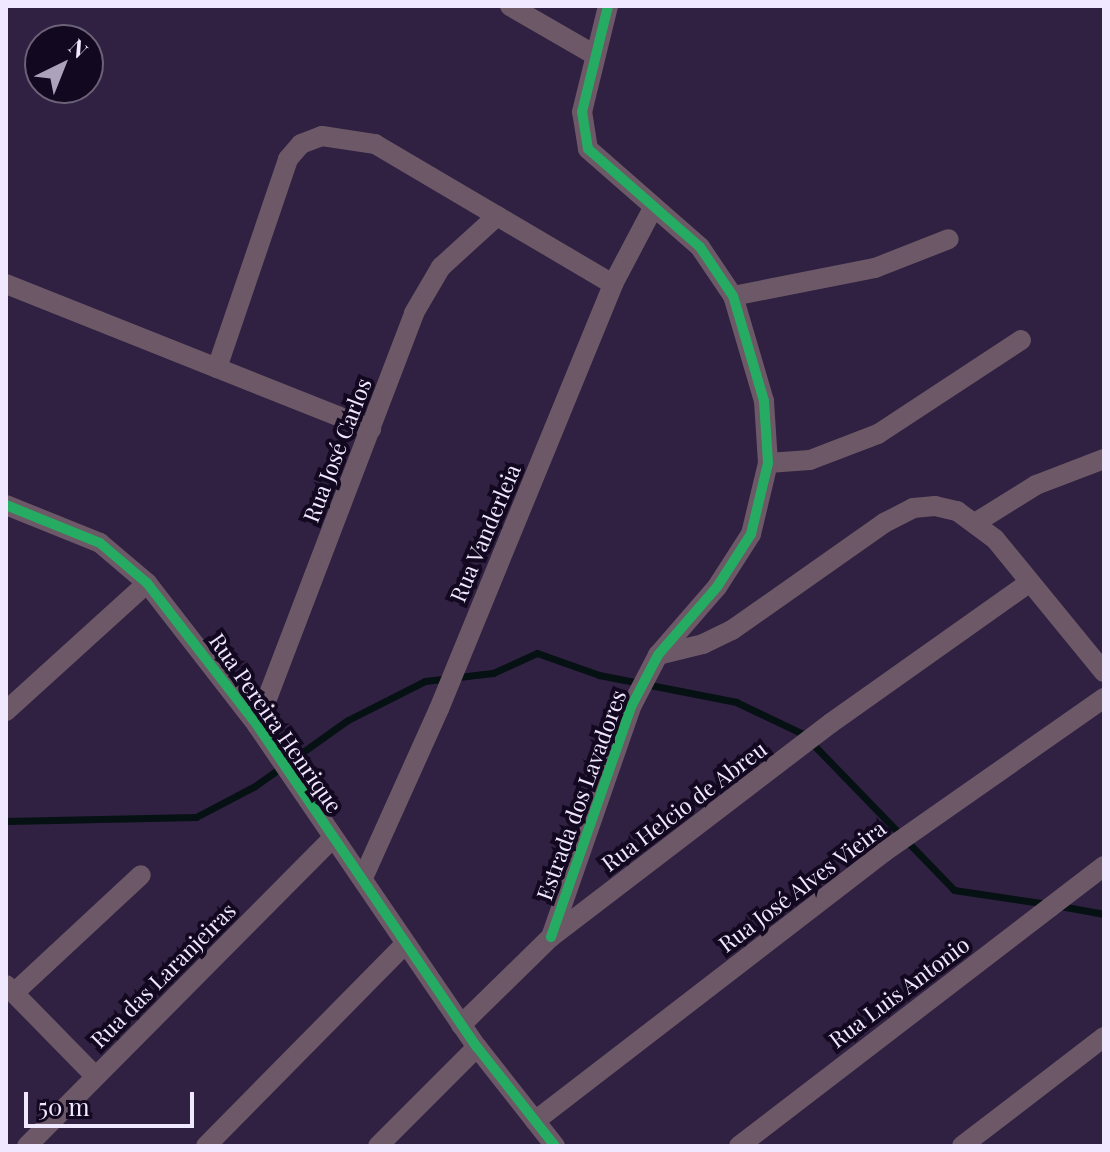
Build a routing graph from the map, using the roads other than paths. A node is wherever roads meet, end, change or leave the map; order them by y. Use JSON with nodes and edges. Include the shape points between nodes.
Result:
{"nodes":[{"id":1,"x":510,"y":6,"type":"edge"},
{"id":2,"x":608,"y":6,"type":"edge"},
{"id":3,"x":593,"y":54,"type":"junction"},
{"id":4,"x":653,"y":208,"type":"junction"},
{"id":5,"x":497,"y":216,"type":"junction"},
{"id":6,"x":949,"y":239,"type":"dead end"},
{"id":7,"x":6,"y":284,"type":"edge"},
{"id":8,"x":613,"y":284,"type":"junction"},
{"id":9,"x":733,"y":296,"type":"junction"},
{"id":10,"x":1021,"y":340,"type":"dead end"},
{"id":11,"x":217,"y":368,"type":"junction"},
{"id":12,"x":371,"y":429,"type":"junction"},
{"id":13,"x":1104,"y":459,"type":"edge"},
{"id":14,"x":768,"y":463,"type":"junction"},
{"id":15,"x":6,"y":505,"type":"edge"},
{"id":16,"x":975,"y":523,"type":"junction"},
{"id":17,"x":147,"y":583,"type":"junction"},
{"id":18,"x":1029,"y":583,"type":"junction"},
{"id":19,"x":655,"y":659,"type":"junction"},
{"id":20,"x":1104,"y":672,"type":"edge"},
{"id":21,"x":1104,"y":698,"type":"edge"},
{"id":22,"x":6,"y":711,"type":"edge"},
{"id":23,"x":259,"y":729,"type":"junction"},
{"id":24,"x":333,"y":838,"type":"junction"},
{"id":25,"x":1097,"y":872,"type":"edge"},
{"id":26,"x":141,"y":875,"type":"dead end"},
{"id":27,"x":363,"y":878,"type":"junction"},
{"id":28,"x":551,"y":937,"type":"junction"},
{"id":29,"x":405,"y":944,"type":"junction"},
{"id":30,"x":10,"y":989,"type":"edge"},
{"id":31,"x":461,"y":1025,"type":"junction"},
{"id":32,"x":1104,"y":1037,"type":"edge"},
{"id":33,"x":477,"y":1047,"type":"junction"},
{"id":34,"x":95,"y":1076,"type":"junction"},
{"id":35,"x":535,"y":1121,"type":"junction"},
{"id":36,"x":551,"y":1145,"type":"edge"},
{"id":37,"x":27,"y":1146,"type":"edge"},
{"id":38,"x":206,"y":1146,"type":"edge"},
{"id":39,"x":378,"y":1146,"type":"edge"},
{"id":40,"x":739,"y":1146,"type":"edge"},
{"id":41,"x":962,"y":1146,"type":"edge"}],
"edges":[{"from":1,"to":3,"type":"street"},
{"from":2,"to":3,"type":"street","name":"Estrada dos Lavadores"},
{"from":3,"to":4,"type":"street","name":"Estrada dos Lavadores","via":[[582,112],[588,149]]},
{"from":4,"to":8,"type":"street","name":"Rua Vanderleia"},
{"from":4,"to":9,"type":"street","name":"Estrada dos Lavadores","via":[[700,247]]},
{"from":5,"to":8,"type":"street"},
{"from":5,"to":11,"type":"street","via":[[375,144],[322,136],[301,144],[288,159]]},
{"from":5,"to":12,"type":"street","name":"Rua José Carlos","via":[[464,242],[429,284]]},
{"from":6,"to":9,"type":"street","via":[[875,268]]},
{"from":7,"to":11,"type":"street"},
{"from":8,"to":27,"type":"street","name":"Rua Vanderleia","via":[[439,709]]},
{"from":9,"to":14,"type":"street","name":"Estrada dos Lavadores","via":[[764,401]]},
{"from":10,"to":14,"type":"street","via":[[878,434],[810,460]]},
{"from":11,"to":12,"type":"street"},
{"from":12,"to":23,"type":"street","name":"Rua José Carlos"},
{"from":13,"to":16,"type":"street","via":[[1036,485]]},
{"from":14,"to":19,"type":"street","name":"Estrada dos Lavadores","via":[[759,511],[734,565]]},
{"from":15,"to":17,"type":"street","name":"Rua Pereira Henrique","via":[[100,543]]},
{"from":16,"to":18,"type":"street"},
{"from":16,"to":19,"type":"street","via":[[957,511],[913,508],[732,630]]},
{"from":17,"to":22,"type":"street"},
{"from":17,"to":23,"type":"street","name":"Rua Pereira Henrique"},
{"from":18,"to":20,"type":"street"},
{"from":18,"to":28,"type":"street","name":"Rua Helcio de Abreu","via":[[831,723]]},
{"from":19,"to":28,"type":"street","name":"Estrada dos Lavadores","via":[[632,705]]},
{"from":21,"to":35,"type":"street","name":"Rua José Alves Vieira","via":[[884,852]]},
{"from":23,"to":24,"type":"street","name":"Rua Pereira Henrique"},
{"from":24,"to":27,"type":"street","name":"Rua Pereira Henrique"},
{"from":24,"to":34,"type":"street","name":"Rua das Laranjeiras"},
{"from":25,"to":40,"type":"street","name":"Rua Luis Antonio"},
{"from":26,"to":30,"type":"street"},
{"from":27,"to":29,"type":"street","name":"Rua Pereira Henrique"},
{"from":28,"to":31,"type":"street","name":"Rua Helcio de Abreu"},
{"from":29,"to":31,"type":"street","name":"Rua Pereira Henrique"},
{"from":29,"to":38,"type":"street"},
{"from":30,"to":34,"type":"street"},
{"from":31,"to":33,"type":"street","name":"Rua Pereira Henrique"},
{"from":32,"to":41,"type":"street"},
{"from":33,"to":35,"type":"street","name":"Rua Pereira Henrique"},
{"from":33,"to":39,"type":"street"},
{"from":34,"to":37,"type":"street","name":"Rua das Laranjeiras"},
{"from":35,"to":36,"type":"street","name":"Rua Pereira Henrique"}]}
